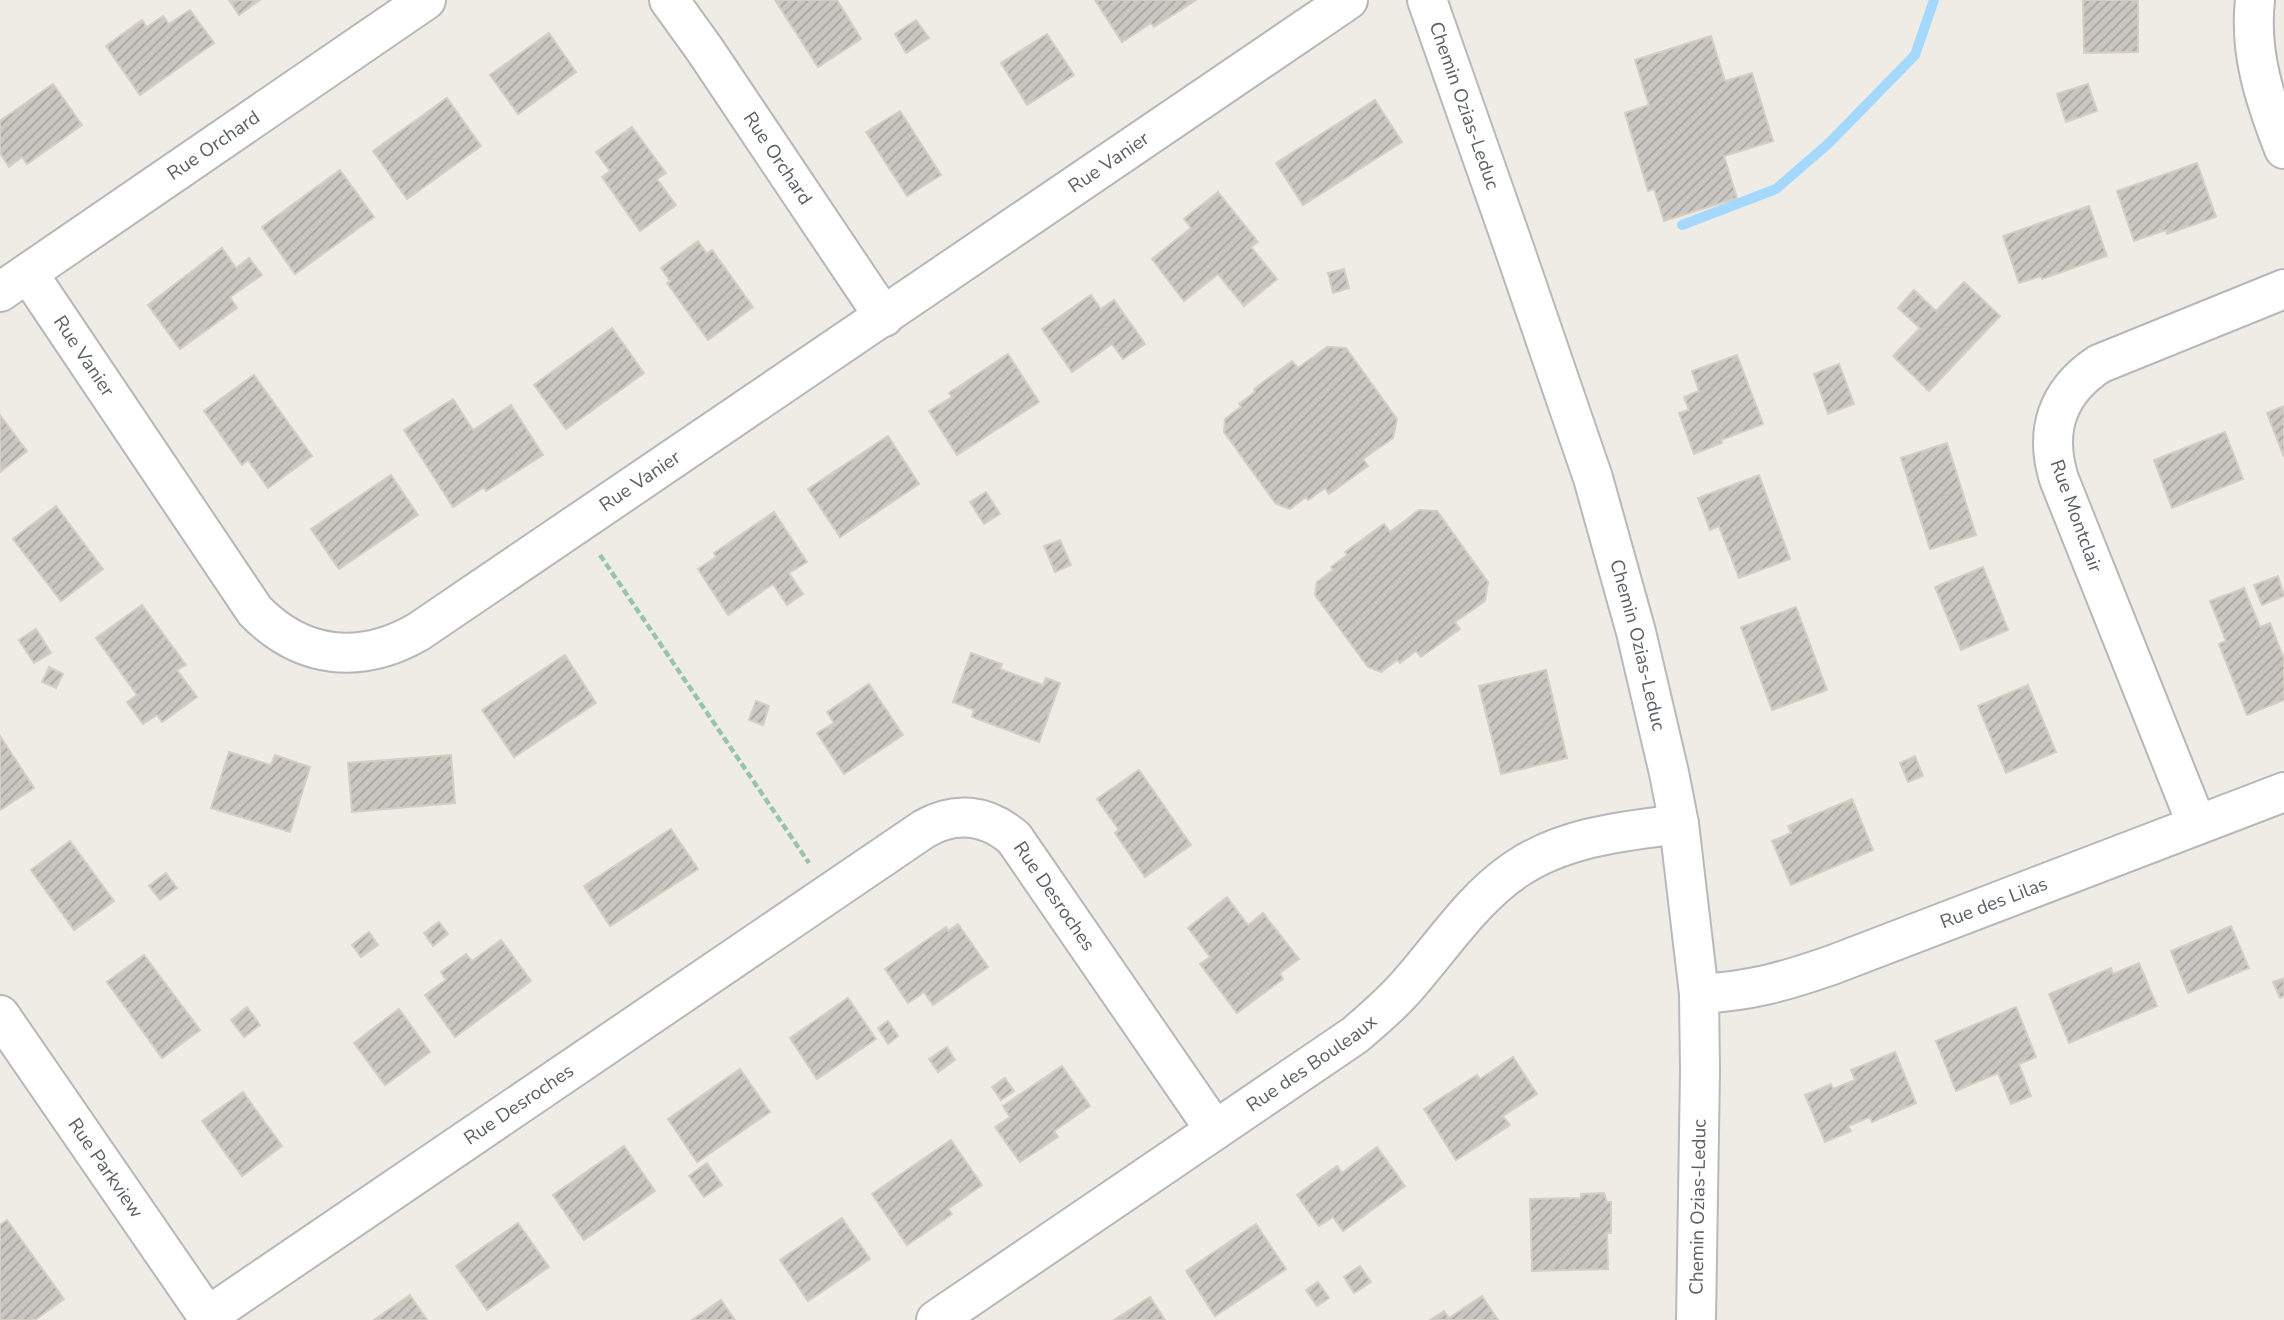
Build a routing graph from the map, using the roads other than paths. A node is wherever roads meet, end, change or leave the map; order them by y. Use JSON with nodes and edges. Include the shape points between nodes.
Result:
{"nodes":[{"id":1,"x":426,"y":0,"type":"edge"},
{"id":2,"x":669,"y":0,"type":"edge"},
{"id":3,"x":1348,"y":0,"type":"edge"},
{"id":4,"x":1427,"y":0,"type":"edge"},
{"id":5,"x":2255,"y":0,"type":"edge"},
{"id":6,"x":2284,"y":149,"type":"edge"},
{"id":7,"x":14,"y":282,"type":"edge"},
{"id":8,"x":2284,"y":289,"type":"edge"},
{"id":9,"x":884,"y":317,"type":"junction"},
{"id":10,"x":2284,"y":792,"type":"edge"},
{"id":11,"x":1679,"y":824,"type":"junction"},
{"id":12,"x":2197,"y":825,"type":"junction"},
{"id":13,"x":1699,"y":994,"type":"junction"},
{"id":14,"x":0,"y":1015,"type":"edge"},
{"id":15,"x":1215,"y":1130,"type":"junction"},
{"id":16,"x":209,"y":1318,"type":"edge"},
{"id":17,"x":936,"y":1320,"type":"edge"},
{"id":18,"x":1696,"y":1320,"type":"edge"}],
"edges":[{"from":1,"to":7,"type":"street","name":"Rue Orchard"},
{"from":2,"to":9,"type":"street","name":"Rue Orchard"},
{"from":3,"to":9,"type":"street","name":"Rue Vanier"},
{"from":4,"to":11,"type":"street","name":"Chemin Ozias-Leduc","via":[[1593,478],[1656,712]]},
{"from":5,"to":6,"type":"street","via":[[2258,74]]},
{"from":7,"to":9,"type":"street","name":"Rue Vanier","via":[[267,622],[294,640],[325,651],[349,653],[373,651],[404,640]]},
{"from":8,"to":12,"type":"street","name":"Rue Montclair","via":[[2099,364],[2069,390],[2054,426],[2053,453],[2059,479]]},
{"from":10,"to":12,"type":"street","name":"Rue des Lilas"},
{"from":11,"to":13,"type":"street","name":"Chemin Ozias-Leduc"},
{"from":11,"to":15,"type":"street","name":"Rue des Bouleaux","via":[[1585,838],[1517,868],[1475,905],[1411,982],[1355,1035]]},
{"from":12,"to":13,"type":"street","name":"Rue des Lilas","via":[[1800,976],[1756,989]]},
{"from":13,"to":18,"type":"street","name":"Chemin Ozias-Leduc"},
{"from":14,"to":16,"type":"street","name":"Rue Parkview"},
{"from":15,"to":16,"type":"street","name":"Rue Desroches","via":[[1014,838],[994,823],[958,817],[935,823],[829,893]]},
{"from":15,"to":17,"type":"street","name":"Rue des Bouleaux"}]}
